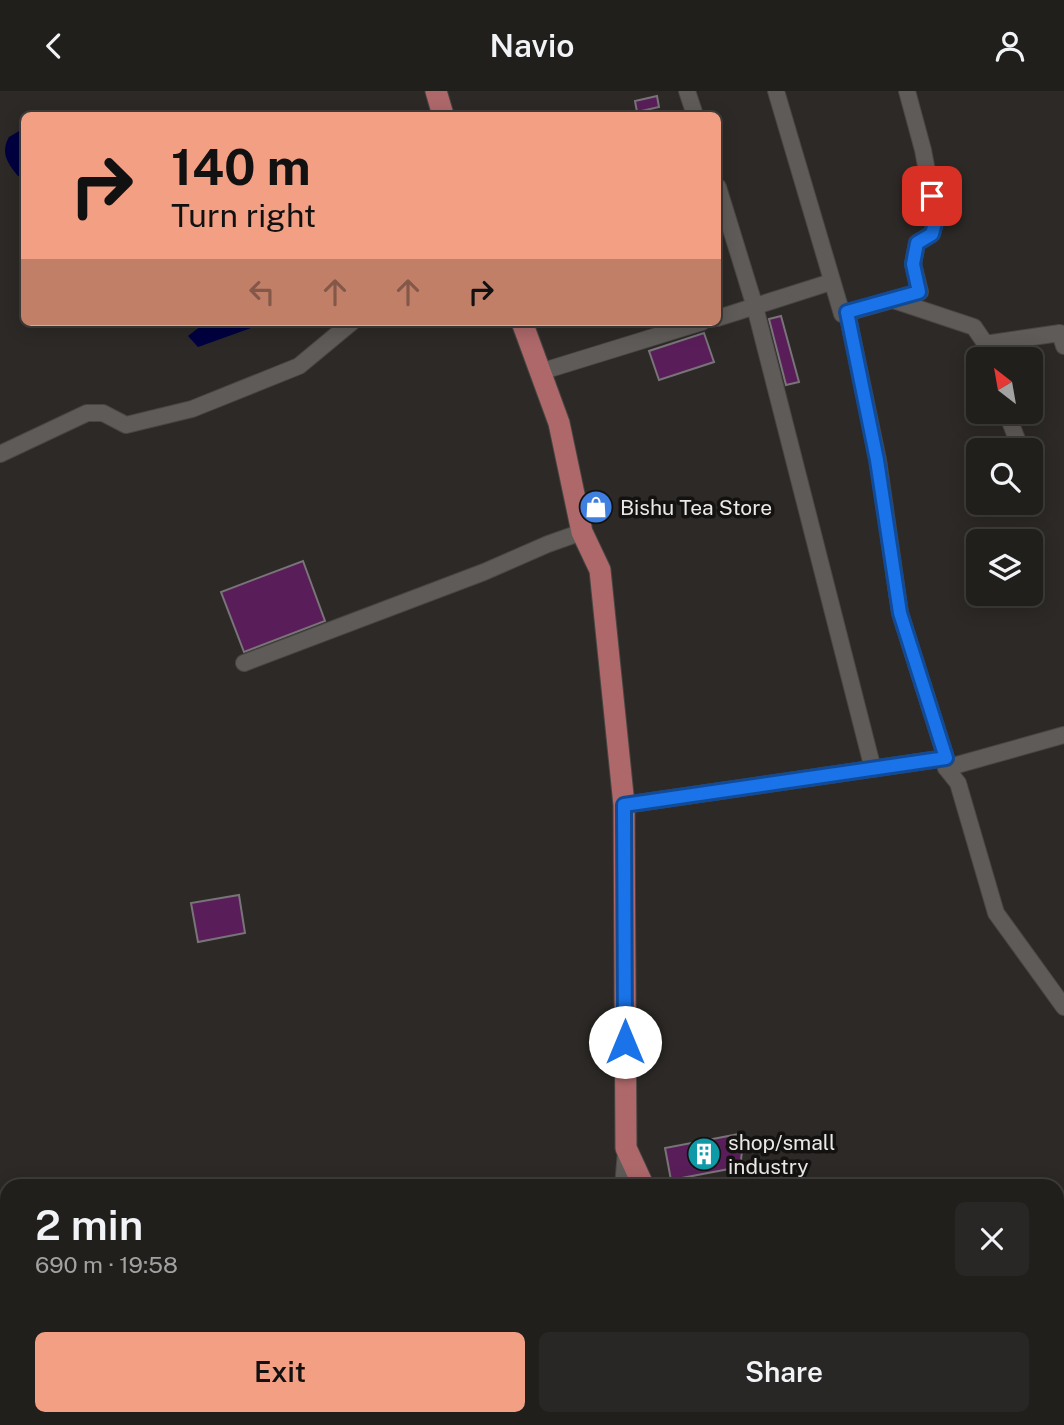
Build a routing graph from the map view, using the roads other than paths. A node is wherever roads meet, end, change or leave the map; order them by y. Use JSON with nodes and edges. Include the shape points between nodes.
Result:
{"nodes":[{"id":1,"x":436,"y":91,"type":"edge"},
{"id":2,"x":687,"y":91,"type":"edge"},
{"id":3,"x":776,"y":91,"type":"edge"},
{"id":4,"x":907,"y":91,"type":"edge"},
{"id":5,"x":442,"y":112,"type":"edge"},
{"id":6,"x":694,"y":112,"type":"edge"},
{"id":7,"x":721,"y":197,"type":"edge"},
{"id":8,"x":831,"y":282,"type":"junction"},
{"id":9,"x":892,"y":300,"type":"junction"},
{"id":10,"x":755,"y":307,"type":"junction"},
{"id":11,"x":847,"y":312,"type":"junction"},
{"id":12,"x":721,"y":317,"type":"edge"},
{"id":13,"x":347,"y":326,"type":"edge"},
{"id":14,"x":524,"y":326,"type":"edge"},
{"id":15,"x":665,"y":327,"type":"edge"},
{"id":16,"x":1064,"y":346,"type":"edge"},
{"id":17,"x":986,"y":347,"type":"edge"},
{"id":18,"x":1005,"y":347,"type":"edge"},
{"id":19,"x":541,"y":372,"type":"junction"},
{"id":20,"x":0,"y":453,"type":"edge"},
{"id":21,"x":582,"y":532,"type":"junction"},
{"id":22,"x":244,"y":663,"type":"dead end"},
{"id":23,"x":1064,"y":735,"type":"edge"},
{"id":24,"x":946,"y":763,"type":"junction"},
{"id":25,"x":873,"y":769,"type":"junction"},
{"id":26,"x":624,"y":805,"type":"junction"},
{"id":27,"x":1064,"y":1007,"type":"edge"},
{"id":28,"x":626,"y":1148,"type":"junction"},
{"id":29,"x":624,"y":1179,"type":"edge"},
{"id":30,"x":640,"y":1179,"type":"edge"}],
"edges":[{"from":1,"to":5,"type":"main road"},
{"from":2,"to":6,"type":"street"},
{"from":3,"to":8,"type":"street"},
{"from":4,"to":9,"type":"street","via":[[936,219],[932,234],[917,243],[913,264],[919,292]]},
{"from":7,"to":10,"type":"street"},
{"from":8,"to":10,"type":"street"},
{"from":8,"to":11,"type":"street","via":[[842,314]]},
{"from":9,"to":11,"type":"street"},
{"from":9,"to":17,"type":"street","via":[[974,327]]},
{"from":10,"to":12,"type":"street"},
{"from":10,"to":25,"type":"street"},
{"from":11,"to":24,"type":"street","via":[[877,460],[900,613]]},
{"from":13,"to":20,"type":"street","via":[[299,366],[192,409],[126,425],[103,414],[87,413]]},
{"from":14,"to":19,"type":"main road"},
{"from":15,"to":19,"type":"street"},
{"from":16,"to":18,"type":"street","via":[[1060,333]]},
{"from":19,"to":21,"type":"main road","via":[[559,423]]},
{"from":21,"to":22,"type":"street"},
{"from":21,"to":26,"type":"main road","via":[[600,571]]},
{"from":23,"to":24,"type":"street"},
{"from":24,"to":25,"type":"street"},
{"from":24,"to":27,"type":"street","via":[[958,783],[996,913]]},
{"from":25,"to":26,"type":"street"},
{"from":26,"to":28,"type":"main road"},
{"from":28,"to":29,"type":"street"},
{"from":28,"to":30,"type":"main road"}]}
